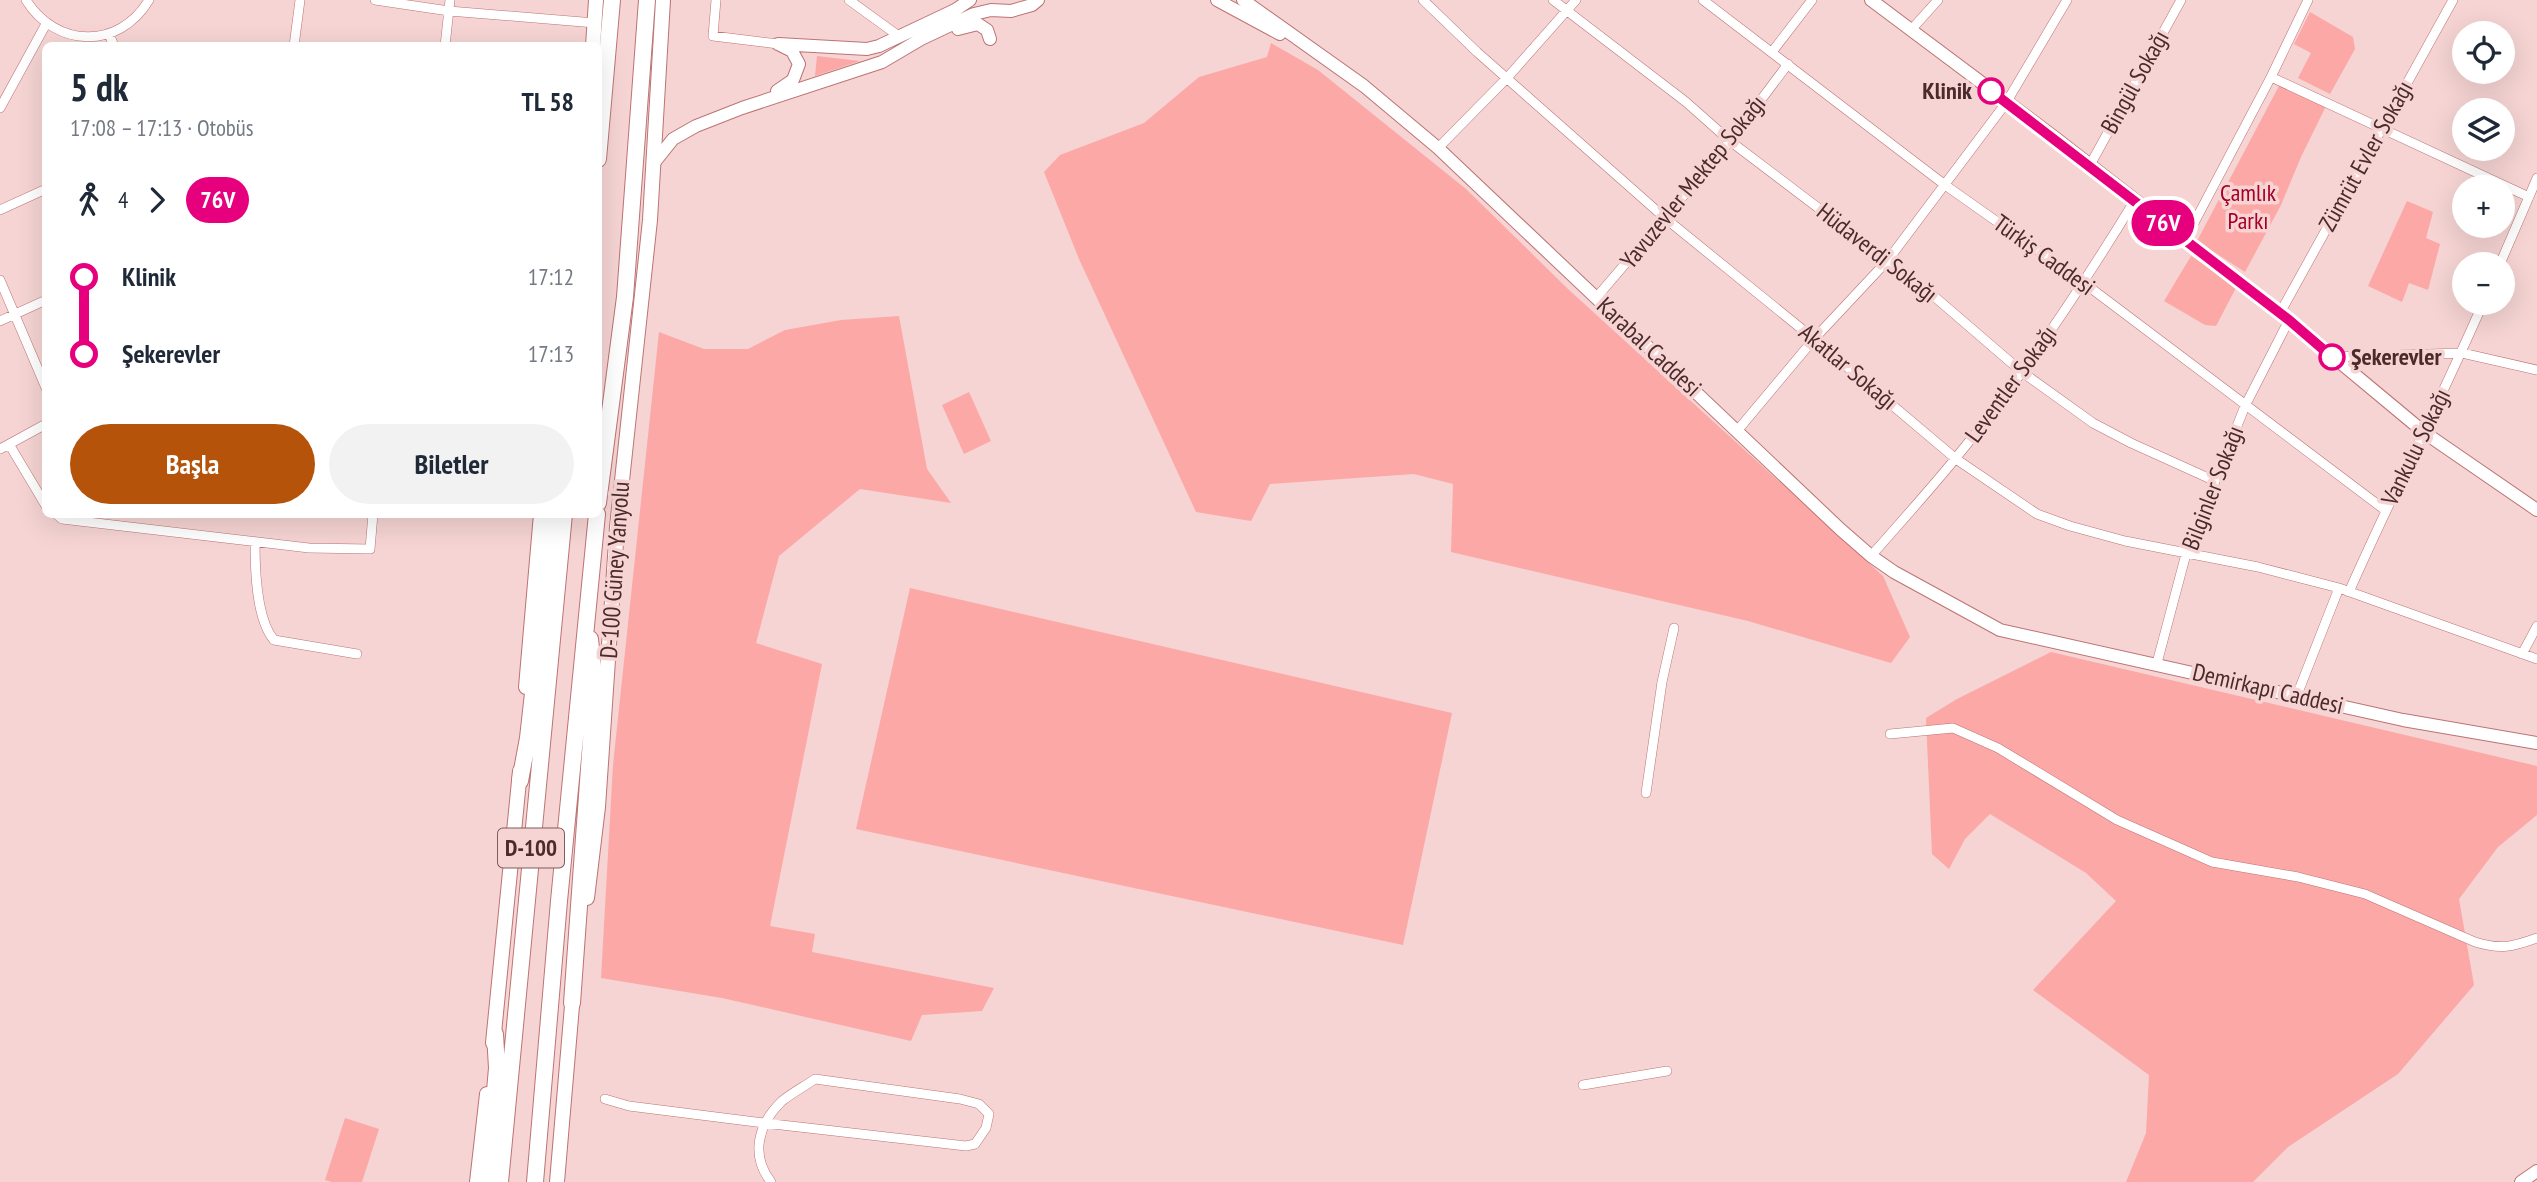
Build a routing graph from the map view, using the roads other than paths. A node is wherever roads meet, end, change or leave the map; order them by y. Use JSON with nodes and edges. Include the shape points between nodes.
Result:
{"nodes":[{"id":1,"x":26,"y":0,"type":"edge"},
{"id":2,"x":149,"y":0,"type":"edge"},
{"id":3,"x":300,"y":0,"type":"edge"},
{"id":4,"x":375,"y":0,"type":"edge"},
{"id":5,"x":450,"y":0,"type":"edge"},
{"id":6,"x":596,"y":0,"type":"edge"},
{"id":7,"x":612,"y":0,"type":"edge"},
{"id":8,"x":647,"y":0,"type":"edge"},
{"id":9,"x":663,"y":0,"type":"edge"},
{"id":10,"x":716,"y":0,"type":"edge"},
{"id":11,"x":849,"y":0,"type":"edge"},
{"id":12,"x":970,"y":0,"type":"edge"},
{"id":13,"x":1038,"y":0,"type":"edge"},
{"id":14,"x":1217,"y":0,"type":"edge"},
{"id":15,"x":1243,"y":0,"type":"edge"},
{"id":16,"x":1423,"y":0,"type":"edge"},
{"id":17,"x":1553,"y":0,"type":"edge"},
{"id":18,"x":1577,"y":0,"type":"edge"},
{"id":19,"x":1703,"y":0,"type":"edge"},
{"id":20,"x":1812,"y":0,"type":"edge"},
{"id":21,"x":1871,"y":0,"type":"edge"},
{"id":22,"x":1938,"y":0,"type":"edge"},
{"id":23,"x":2067,"y":0,"type":"edge"},
{"id":24,"x":2181,"y":0,"type":"edge"},
{"id":25,"x":2308,"y":0,"type":"edge"},
{"id":26,"x":2453,"y":0,"type":"edge"},
{"id":27,"x":988,"y":5,"type":"edge"},
{"id":28,"x":449,"y":10,"type":"junction"},
{"id":29,"x":1567,"y":12,"type":"junction"},
{"id":30,"x":595,"y":23,"type":"junction"},
{"id":31,"x":46,"y":24,"type":"junction"},
{"id":32,"x":1911,"y":30,"type":"junction"},
{"id":33,"x":109,"y":34,"type":"junction"},
{"id":34,"x":900,"y":37,"type":"junction"},
{"id":35,"x":921,"y":38,"type":"junction"},
{"id":36,"x":990,"y":39,"type":"dead end"},
{"id":37,"x":112,"y":42,"type":"edge"},
{"id":38,"x":295,"y":42,"type":"edge"},
{"id":39,"x":445,"y":42,"type":"edge"},
{"id":40,"x":593,"y":42,"type":"edge"},
{"id":41,"x":778,"y":44,"type":"junction"},
{"id":42,"x":1308,"y":48,"type":"junction"},
{"id":43,"x":1772,"y":52,"type":"junction"},
{"id":44,"x":1788,"y":64,"type":"junction"},
{"id":45,"x":2271,"y":77,"type":"junction"},
{"id":46,"x":1507,"y":78,"type":"junction"},
{"id":47,"x":2006,"y":103,"type":"junction"},
{"id":48,"x":0,"y":108,"type":"edge"},
{"id":49,"x":742,"y":108,"type":"junction"},
{"id":50,"x":602,"y":114,"type":"edge"},
{"id":51,"x":2382,"y":128,"type":"junction"},
{"id":52,"x":1730,"y":141,"type":"junction"},
{"id":53,"x":1438,"y":148,"type":"junction"},
{"id":54,"x":653,"y":165,"type":"junction"},
{"id":55,"x":2090,"y":165,"type":"junction"},
{"id":56,"x":2537,"y":178,"type":"edge"},
{"id":57,"x":1945,"y":185,"type":"junction"},
{"id":58,"x":42,"y":190,"type":"edge"},
{"id":59,"x":2529,"y":197,"type":"junction"},
{"id":60,"x":2135,"y":200,"type":"junction"},
{"id":61,"x":0,"y":210,"type":"edge"},
{"id":62,"x":1665,"y":218,"type":"junction"},
{"id":63,"x":2185,"y":240,"type":"junction"},
{"id":64,"x":2505,"y":252,"type":"edge"},
{"id":65,"x":1888,"y":260,"type":"junction"},
{"id":66,"x":0,"y":280,"type":"edge"},
{"id":67,"x":2084,"y":283,"type":"junction"},
{"id":68,"x":1596,"y":298,"type":"junction"},
{"id":69,"x":42,"y":302,"type":"edge"},
{"id":70,"x":14,"y":314,"type":"junction"},
{"id":71,"x":2478,"y":315,"type":"edge"},
{"id":72,"x":2285,"y":317,"type":"junction"},
{"id":73,"x":0,"y":321,"type":"edge"},
{"id":74,"x":1814,"y":339,"type":"junction"},
{"id":75,"x":2462,"y":353,"type":"junction"},
{"id":76,"x":2332,"y":357,"type":"junction"},
{"id":77,"x":2537,"y":370,"type":"edge"},
{"id":78,"x":2022,"y":372,"type":"junction"},
{"id":79,"x":42,"y":379,"type":"edge"},
{"id":80,"x":2245,"y":405,"type":"junction"},
{"id":81,"x":42,"y":427,"type":"edge"},
{"id":82,"x":1737,"y":431,"type":"junction"},
{"id":83,"x":2425,"y":433,"type":"junction"},
{"id":84,"x":9,"y":444,"type":"junction"},
{"id":85,"x":0,"y":449,"type":"edge"},
{"id":86,"x":1956,"y":459,"type":"junction"},
{"id":87,"x":602,"y":472,"type":"edge"},
{"id":88,"x":2216,"y":481,"type":"junction"},
{"id":89,"x":42,"y":499,"type":"edge"},
{"id":90,"x":2385,"y":510,"type":"junction"},
{"id":91,"x":2537,"y":510,"type":"edge"},
{"id":92,"x":61,"y":518,"type":"edge"},
{"id":93,"x":373,"y":518,"type":"edge"},
{"id":94,"x":541,"y":518,"type":"edge"},
{"id":95,"x":553,"y":518,"type":"edge"},
{"id":96,"x":564,"y":518,"type":"edge"},
{"id":97,"x":597,"y":518,"type":"edge"},
{"id":98,"x":255,"y":542,"type":"junction"},
{"id":99,"x":2186,"y":554,"type":"junction"},
{"id":100,"x":1871,"y":556,"type":"junction"},
{"id":101,"x":2344,"y":590,"type":"junction"},
{"id":102,"x":586,"y":623,"type":"junction"},
{"id":103,"x":2537,"y":626,"type":"edge"},
{"id":104,"x":1674,"y":628,"type":"dead end"},
{"id":105,"x":2000,"y":630,"type":"joint"},
{"id":106,"x":357,"y":654,"type":"dead end"},
{"id":107,"x":2522,"y":654,"type":"junction"},
{"id":108,"x":2537,"y":659,"type":"edge"},
{"id":109,"x":2157,"y":663,"type":"junction"},
{"id":110,"x":2297,"y":695,"type":"junction"},
{"id":111,"x":1890,"y":734,"type":"dead end"},
{"id":112,"x":2537,"y":743,"type":"edge"},
{"id":113,"x":520,"y":781,"type":"junction"},
{"id":114,"x":1646,"y":793,"type":"dead end"},
{"id":115,"x":2537,"y":938,"type":"edge"},
{"id":116,"x":572,"y":1003,"type":"junction"},
{"id":117,"x":495,"y":1034,"type":"junction"},
{"id":118,"x":1667,"y":1071,"type":"dead end"},
{"id":119,"x":1583,"y":1085,"type":"dead end"},
{"id":120,"x":606,"y":1099,"type":"dead end"},
{"id":121,"x":764,"y":1123,"type":"junction"},
{"id":122,"x":2537,"y":1171,"type":"edge"},
{"id":123,"x":477,"y":1182,"type":"edge"},
{"id":124,"x":487,"y":1182,"type":"edge"},
{"id":125,"x":500,"y":1182,"type":"edge"},
{"id":126,"x":535,"y":1182,"type":"edge"},
{"id":127,"x":556,"y":1182,"type":"edge"},
{"id":128,"x":771,"y":1182,"type":"edge"},
{"id":129,"x":2521,"y":1182,"type":"edge"}],
"edges":[{"from":1,"to":31,"type":"street"},
{"from":2,"to":33,"type":"street","via":[[127,24]]},
{"from":3,"to":38,"type":"street"},
{"from":4,"to":28,"type":"street"},
{"from":5,"to":28,"type":"street"},
{"from":6,"to":30,"type":"main road"},
{"from":7,"to":50,"type":"highway"},
{"from":8,"to":87,"type":"highway","via":[[625,297]]},
{"from":9,"to":54,"type":"main road","name":"D-100 Güney Yanyolu"},
{"from":10,"to":41,"type":"street","via":[[713,36]]},
{"from":11,"to":34,"type":"street"},
{"from":12,"to":34,"type":"main road"},
{"from":13,"to":27,"type":"main road","via":[[1011,11]]},
{"from":14,"to":42,"type":"main road","name":"Karabal Caddesi"},
{"from":15,"to":42,"type":"main road","name":"Karabal Caddesi"},
{"from":16,"to":46,"type":"street","name":"Akatlar Sokağı"},
{"from":17,"to":29,"type":"street","name":"Hüdaverdi Sokağı"},
{"from":18,"to":29,"type":"street"},
{"from":19,"to":43,"type":"street","name":"Türkiş Caddesi"},
{"from":20,"to":43,"type":"street"},
{"from":21,"to":32,"type":"main road"},
{"from":22,"to":32,"type":"street"},
{"from":23,"to":47,"type":"street"},
{"from":24,"to":55,"type":"street","name":"Bingül Sokağı"},
{"from":25,"to":45,"type":"street"},
{"from":26,"to":51,"type":"street","name":"Zümrüt Evler Sokağı"},
{"from":27,"to":35,"type":"main road"},
{"from":28,"to":30,"type":"street"},
{"from":28,"to":39,"type":"street"},
{"from":29,"to":46,"type":"street"},
{"from":29,"to":52,"type":"street","name":"Hüdaverdi Sokağı"},
{"from":30,"to":40,"type":"main road"},
{"from":31,"to":33,"type":"street","via":[[76,36]]},
{"from":31,"to":48,"type":"street"},
{"from":32,"to":47,"type":"main road"},
{"from":33,"to":37,"type":"street"},
{"from":34,"to":41,"type":"main road","via":[[867,49]]},
{"from":35,"to":36,"type":"main road","via":[[978,24]]},
{"from":35,"to":49,"type":"main road","via":[[882,62]]},
{"from":41,"to":49,"type":"main road","via":[[797,59],[796,76],[786,86]]},
{"from":42,"to":53,"type":"main road","name":"Karabal Caddesi","via":[[1364,86]]},
{"from":43,"to":44,"type":"street","name":"Türkiş Caddesi"},
{"from":44,"to":52,"type":"street","name":"Yavuzevler Mektep Sokağı"},
{"from":44,"to":57,"type":"street","name":"Türkiş Caddesi"},
{"from":45,"to":51,"type":"street"},
{"from":45,"to":63,"type":"street"},
{"from":46,"to":53,"type":"street"},
{"from":46,"to":62,"type":"street","name":"Akatlar Sokağı"},
{"from":47,"to":55,"type":"main road"},
{"from":47,"to":57,"type":"street"},
{"from":49,"to":54,"type":"main road","via":[[673,139]]},
{"from":51,"to":59,"type":"street"},
{"from":51,"to":72,"type":"street","name":"Zümrüt Evler Sokağı"},
{"from":52,"to":62,"type":"street","name":"Yavuzevler Mektep Sokağı"},
{"from":52,"to":65,"type":"street","name":"Hüdaverdi Sokağı"},
{"from":53,"to":68,"type":"main road","name":"Karabal Caddesi"},
{"from":54,"to":116,"type":"main road","name":"D-100 Güney Yanyolu","via":[[616,540],[598,807]]},
{"from":55,"to":60,"type":"main road"},
{"from":56,"to":59,"type":"street"},
{"from":57,"to":65,"type":"street"},
{"from":57,"to":67,"type":"street","name":"Türkiş Caddesi"},
{"from":58,"to":61,"type":"street"},
{"from":59,"to":64,"type":"street"},
{"from":60,"to":63,"type":"main road"},
{"from":60,"to":67,"type":"street","name":"Leventler Sokağı"},
{"from":62,"to":68,"type":"street","name":"Yavuzevler Mektep Sokağı"},
{"from":62,"to":74,"type":"street","name":"Akatlar Sokağı"},
{"from":63,"to":72,"type":"main road"},
{"from":65,"to":74,"type":"street"},
{"from":65,"to":78,"type":"street","name":"Hüdaverdi Sokağı"},
{"from":66,"to":70,"type":"street"},
{"from":67,"to":78,"type":"street","name":"Leventler Sokağı"},
{"from":67,"to":80,"type":"street","name":"Türkiş Caddesi"},
{"from":68,"to":82,"type":"main road","name":"Karabal Caddesi"},
{"from":69,"to":70,"type":"street"},
{"from":70,"to":73,"type":"street"},
{"from":70,"to":79,"type":"street"},
{"from":71,"to":75,"type":"street","name":"Vankulu Sokağı"},
{"from":72,"to":76,"type":"main road"},
{"from":72,"to":80,"type":"street","name":"Bilginler Sokağı"},
{"from":74,"to":82,"type":"street"},
{"from":74,"to":86,"type":"street","name":"Akatlar Sokağı"},
{"from":75,"to":76,"type":"street"},
{"from":75,"to":77,"type":"street"},
{"from":75,"to":83,"type":"street","name":"Vankulu Sokağı"},
{"from":76,"to":83,"type":"main road"},
{"from":78,"to":86,"type":"street","name":"Leventler Sokağı"},
{"from":78,"to":88,"type":"street","name":"Hüdaverdi Sokağı","via":[[2092,423]]},
{"from":80,"to":88,"type":"street","name":"Bilginler Sokağı"},
{"from":80,"to":90,"type":"street","name":"Türkiş Caddesi"},
{"from":81,"to":84,"type":"street"},
{"from":82,"to":100,"type":"main road","name":"Karabal Caddesi"},
{"from":83,"to":90,"type":"street","name":"Vankulu Sokağı"},
{"from":83,"to":91,"type":"main road"},
{"from":84,"to":85,"type":"street"},
{"from":84,"to":89,"type":"street"},
{"from":86,"to":99,"type":"street","name":"Akatlar Sokağı","via":[[2037,514]]},
{"from":86,"to":100,"type":"street","name":"Leventler Sokağı"},
{"from":88,"to":99,"type":"street","name":"Bilginler Sokağı"},
{"from":90,"to":101,"type":"street","name":"Vankulu Sokağı"},
{"from":92,"to":98,"type":"street"},
{"from":93,"to":98,"type":"street","via":[[370,549]]},
{"from":94,"to":113,"type":"main road"},
{"from":95,"to":113,"type":"highway"},
{"from":96,"to":125,"type":"highway","number":"D-100"},
{"from":97,"to":102,"type":"highway","number":"D-100"},
{"from":98,"to":106,"type":"street","via":[[254,570],[267,631],[274,640]]},
{"from":99,"to":101,"type":"street","name":"Akatlar Sokağı"},
{"from":99,"to":109,"type":"street","name":"Bilginler Sokağı"},
{"from":100,"to":105,"type":"main road","name":"Karabal Caddesi"},
{"from":101,"to":107,"type":"street","name":"Akatlar Sokağı"},
{"from":101,"to":110,"type":"street","name":"Vankulu Sokağı"},
{"from":102,"to":116,"type":"highway","via":[[595,685]]},
{"from":102,"to":126,"type":"highway","number":"D-100"},
{"from":103,"to":107,"type":"street"},
{"from":104,"to":114,"type":"street"},
{"from":105,"to":109,"type":"main road","name":"Demirkapı Caddesi"},
{"from":107,"to":108,"type":"street","name":"Akatlar Sokağı"},
{"from":109,"to":110,"type":"main road","name":"Demirkapı Caddesi"},
{"from":110,"to":112,"type":"main road","name":"Demirkapı Caddesi","via":[[2403,720]]},
{"from":111,"to":115,"type":"street","via":[[1953,728],[1998,748],[2117,820],[2212,862],[2365,894],[2491,947],[2511,948]]},
{"from":113,"to":117,"type":"main road"},
{"from":116,"to":127,"type":"main road","name":"D-100 Güney Yanyolu"},
{"from":117,"to":123,"type":"main road"},
{"from":117,"to":124,"type":"highway","via":[[497,1068]]},
{"from":118,"to":119,"type":"street"},
{"from":120,"to":121,"type":"street"},
{"from":121,"to":121,"type":"street","via":[[782,1101],[815,1079],[960,1099],[979,1104],[989,1114],[975,1144],[966,1146]]},
{"from":121,"to":128,"type":"street","via":[[758,1158]]},
{"from":122,"to":129,"type":"main road"}]}
